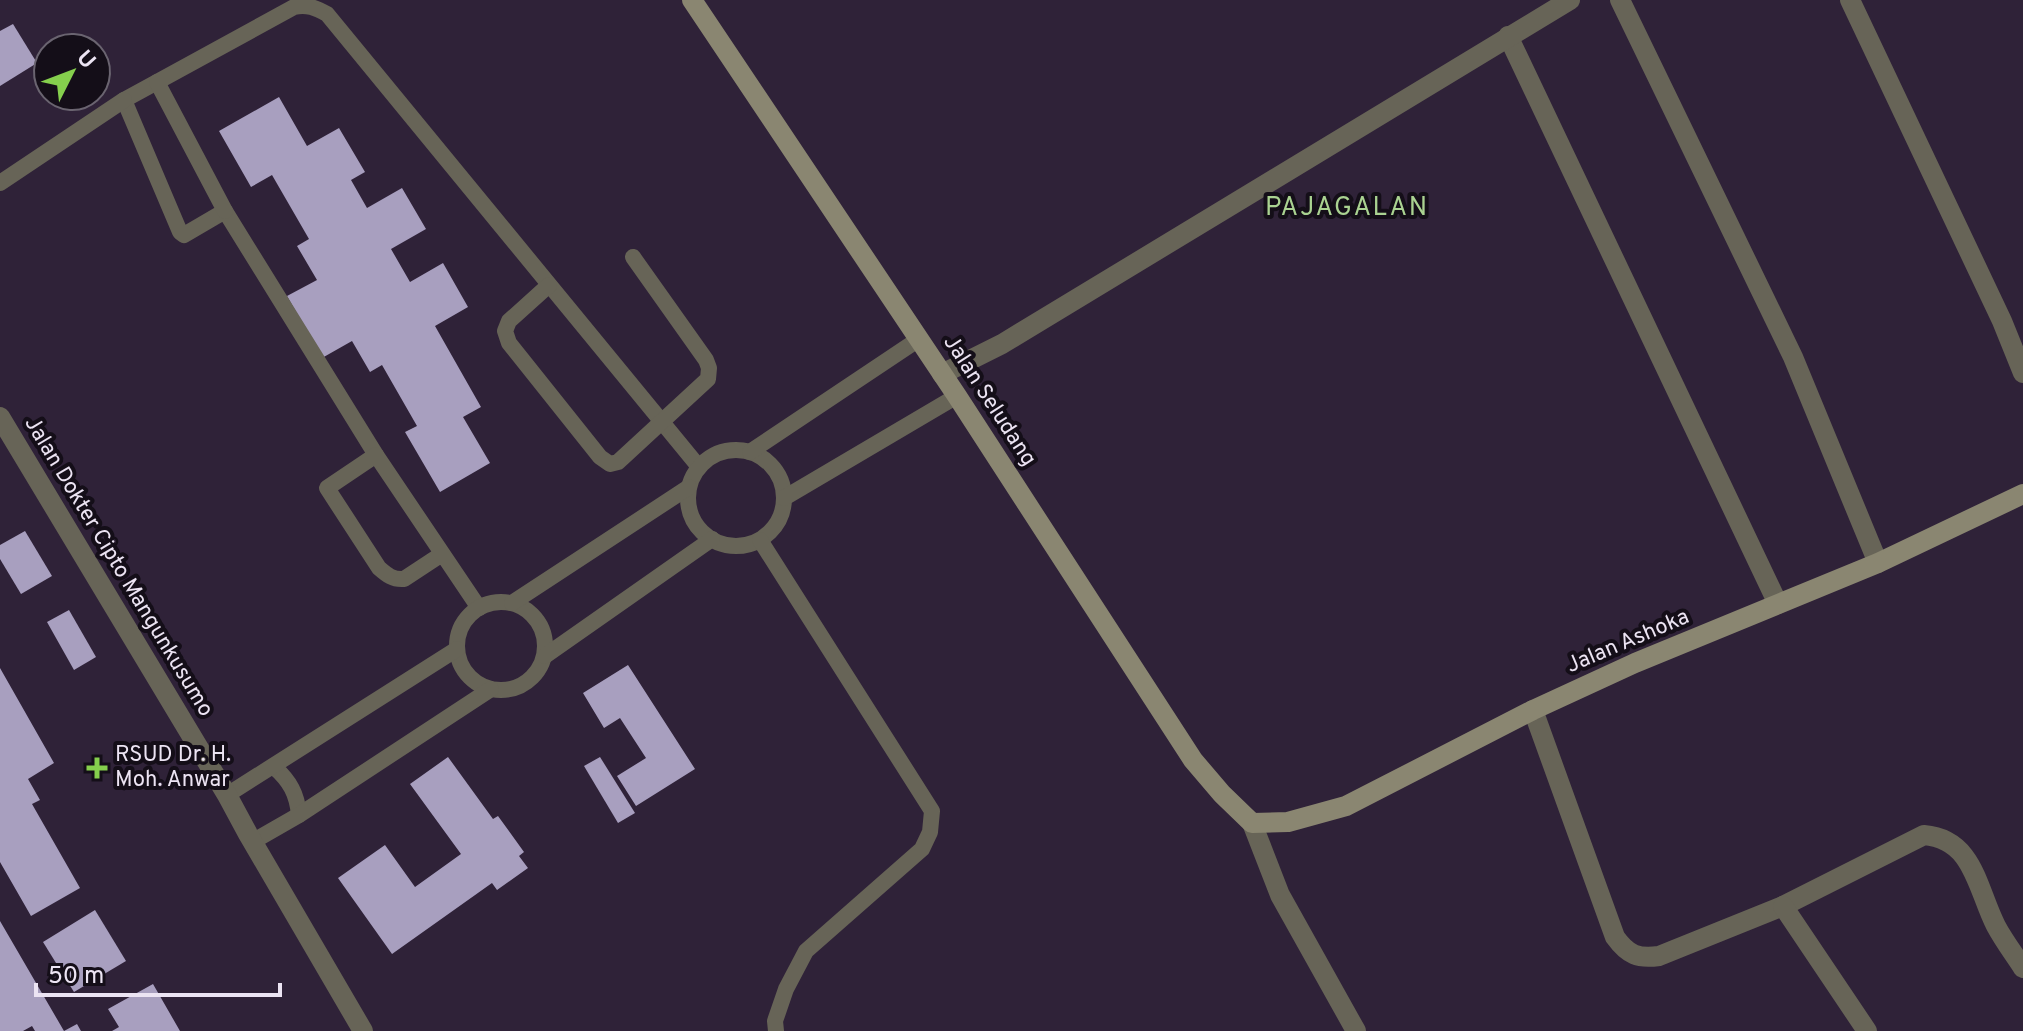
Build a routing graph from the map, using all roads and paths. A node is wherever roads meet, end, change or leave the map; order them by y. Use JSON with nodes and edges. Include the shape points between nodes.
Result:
{"nodes":[{"id":1,"x":692,"y":0,"type":"edge"},
{"id":2,"x":1570,"y":0,"type":"edge"},
{"id":3,"x":1620,"y":0,"type":"edge"},
{"id":4,"x":1850,"y":0,"type":"edge"},
{"id":5,"x":1508,"y":36,"type":"junction"},
{"id":6,"x":157,"y":82,"type":"junction"},
{"id":7,"x":124,"y":100,"type":"junction"},
{"id":8,"x":0,"y":183,"type":"edge"},
{"id":9,"x":225,"y":211,"type":"junction"},
{"id":10,"x":633,"y":257,"type":"dead end"},
{"id":11,"x":549,"y":285,"type":"junction"},
{"id":12,"x":919,"y":339,"type":"junction"},
{"id":13,"x":2023,"y":373,"type":"edge"},
{"id":14,"x":942,"y":374,"type":"junction"},
{"id":15,"x":957,"y":396,"type":"junction"},
{"id":16,"x":0,"y":417,"type":"edge"},
{"id":17,"x":662,"y":423,"type":"junction"},
{"id":18,"x":750,"y":452,"type":"junction"},
{"id":19,"x":376,"y":455,"type":"junction"},
{"id":20,"x":699,"y":467,"type":"junction"},
{"id":21,"x":689,"y":487,"type":"junction"},
{"id":22,"x":2023,"y":494,"type":"edge"},
{"id":23,"x":784,"y":498,"type":"junction"},
{"id":24,"x":712,"y":539,"type":"junction"},
{"id":25,"x":760,"y":540,"type":"junction"},
{"id":26,"x":442,"y":554,"type":"junction"},
{"id":27,"x":1878,"y":563,"type":"junction"},
{"id":28,"x":512,"y":603,"type":"junction"},
{"id":29,"x":1778,"y":604,"type":"junction"},
{"id":30,"x":479,"y":608,"type":"junction"},
{"id":31,"x":457,"y":649,"type":"junction"},
{"id":32,"x":545,"y":656,"type":"junction"},
{"id":33,"x":491,"y":689,"type":"junction"},
{"id":34,"x":1533,"y":710,"type":"junction"},
{"id":35,"x":274,"y":767,"type":"junction"},
{"id":36,"x":227,"y":795,"type":"junction"},
{"id":37,"x":299,"y":815,"type":"junction"},
{"id":38,"x":1252,"y":823,"type":"junction"},
{"id":39,"x":252,"y":842,"type":"junction"},
{"id":40,"x":1783,"y":906,"type":"junction"},
{"id":41,"x":2023,"y":968,"type":"edge"},
{"id":42,"x":363,"y":1031,"type":"edge"},
{"id":43,"x":776,"y":1031,"type":"edge"},
{"id":44,"x":1356,"y":1031,"type":"edge"},
{"id":45,"x":1867,"y":1031,"type":"edge"}],
"edges":[{"from":1,"to":12,"type":"main road","name":"Jalan Seludang"},
{"from":2,"to":5,"type":"street"},
{"from":3,"to":27,"type":"street","via":[[1793,357]]},
{"from":4,"to":13,"type":"street"},
{"from":5,"to":14,"type":"street","via":[[1002,344]]},
{"from":5,"to":29,"type":"street"},
{"from":6,"to":7,"type":"lane"},
{"from":6,"to":9,"type":"lane"},
{"from":6,"to":11,"type":"lane","via":[[294,7],[316,8],[327,14]]},
{"from":7,"to":8,"type":"lane"},
{"from":7,"to":9,"type":"lane","via":[[180,232],[184,235]]},
{"from":9,"to":19,"type":"lane"},
{"from":10,"to":17,"type":"lane","via":[[709,368],[708,379]]},
{"from":11,"to":17,"type":"lane"},
{"from":11,"to":17,"type":"lane","via":[[509,321],[505,331],[509,343],[600,457],[610,464],[618,462]]},
{"from":12,"to":14,"type":"main road","name":"Jalan Seludang"},
{"from":12,"to":18,"type":"lane"},
{"from":14,"to":15,"type":"main road","name":"Jalan Seludang"},
{"from":15,"to":23,"type":"lane"},
{"from":15,"to":38,"type":"main road","name":"Jalan Seludang","via":[[1193,760]]},
{"from":16,"to":36,"type":"street","name":"Jalan Dokter Cipto Mangunkusumo"},
{"from":17,"to":20,"type":"lane"},
{"from":18,"to":20,"type":"lane","via":[[723,452]]},
{"from":18,"to":23,"type":"lane","via":[[775,469]]},
{"from":19,"to":26,"type":"lane"},
{"from":19,"to":26,"type":"lane","via":[[327,488],[370,555],[397,580]]},
{"from":20,"to":21,"type":"lane"},
{"from":21,"to":24,"type":"lane","via":[[692,517]]},
{"from":21,"to":28,"type":"lane"},
{"from":22,"to":27,"type":"main road","name":"Jalan Ashoka"},
{"from":23,"to":25,"type":"lane","via":[[778,522]]},
{"from":24,"to":25,"type":"lane","via":[[736,546]]},
{"from":24,"to":32,"type":"lane"},
{"from":25,"to":43,"type":"lane","via":[[932,811],[922,849],[806,951],[786,989]]},
{"from":26,"to":30,"type":"lane"},
{"from":27,"to":29,"type":"main road","name":"Jalan Ashoka"},
{"from":28,"to":30,"type":"lane"},
{"from":28,"to":32,"type":"lane","via":[[535,617]]},
{"from":29,"to":34,"type":"main road","name":"Jalan Ashoka"},
{"from":30,"to":31,"type":"lane","via":[[464,622]]},
{"from":31,"to":33,"type":"lane","via":[[467,674]]},
{"from":31,"to":35,"type":"lane"},
{"from":32,"to":33,"type":"lane","via":[[531,680]]},
{"from":33,"to":37,"type":"lane"},
{"from":34,"to":38,"type":"main road","name":"Jalan Ashoka","via":[[1346,806],[1288,822]]},
{"from":34,"to":40,"type":"street","via":[[1615,937],[1626,953],[1659,956]]},
{"from":35,"to":36,"type":"lane"},
{"from":35,"to":37,"type":"lane","via":[[292,786]]},
{"from":36,"to":39,"type":"street","name":"Jalan Dokter Cipto Mangunkusumo"},
{"from":37,"to":39,"type":"lane"},
{"from":38,"to":44,"type":"street","via":[[1280,895]]},
{"from":39,"to":42,"type":"street","name":"Jalan Dokter Cipto Mangunkusumo"},
{"from":40,"to":41,"type":"street","via":[[1924,835],[1941,836],[1967,859],[1996,927]]},
{"from":40,"to":45,"type":"street"}]}
